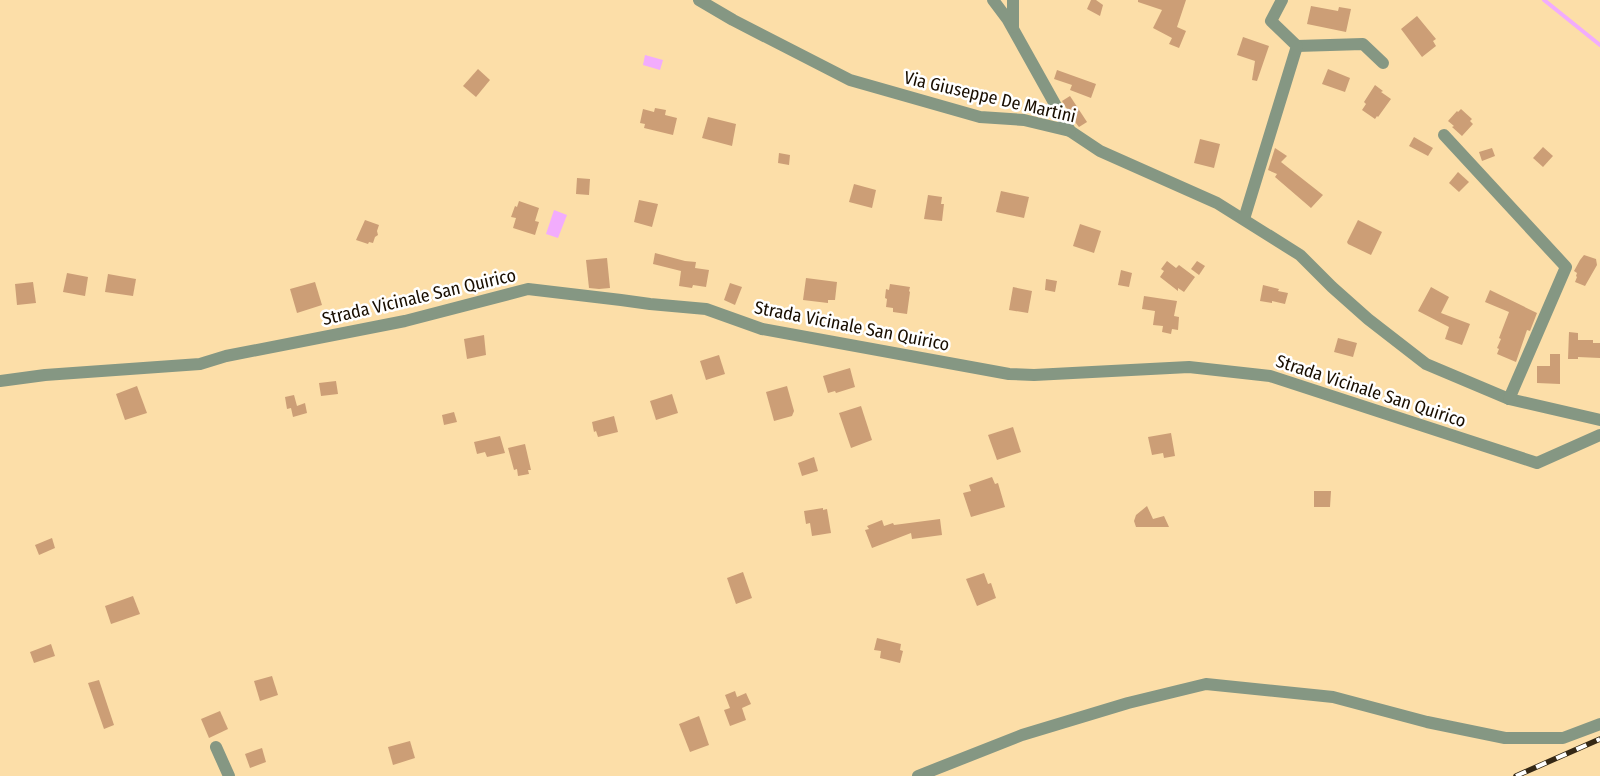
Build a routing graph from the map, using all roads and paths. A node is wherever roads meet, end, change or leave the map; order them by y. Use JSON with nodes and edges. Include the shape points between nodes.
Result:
{"nodes":[{"id":1,"x":699,"y":0,"type":"edge"},
{"id":2,"x":993,"y":0,"type":"edge"},
{"id":3,"x":1013,"y":0,"type":"edge"},
{"id":4,"x":1282,"y":0,"type":"edge"},
{"id":5,"x":1012,"y":29,"type":"junction"},
{"id":6,"x":1297,"y":46,"type":"junction"},
{"id":7,"x":1383,"y":63,"type":"dead end"},
{"id":8,"x":1070,"y":131,"type":"junction"},
{"id":9,"x":1444,"y":135,"type":"dead end"},
{"id":10,"x":1244,"y":219,"type":"junction"},
{"id":11,"x":0,"y":381,"type":"edge"},
{"id":12,"x":1510,"y":399,"type":"junction"},
{"id":13,"x":1600,"y":420,"type":"edge"},
{"id":14,"x":1600,"y":435,"type":"edge"},
{"id":15,"x":1600,"y":724,"type":"edge"},
{"id":16,"x":216,"y":747,"type":"dead end"},
{"id":17,"x":229,"y":776,"type":"edge"},
{"id":18,"x":918,"y":776,"type":"edge"}],
"edges":[{"from":1,"to":8,"type":"street","name":"Via Giuseppe De Martini","via":[[850,80],[980,117],[1024,120]]},
{"from":2,"to":5,"type":"street"},
{"from":3,"to":5,"type":"street"},
{"from":4,"to":6,"type":"street","via":[[1271,21]]},
{"from":5,"to":8,"type":"street"},
{"from":6,"to":7,"type":"street","via":[[1363,44]]},
{"from":6,"to":10,"type":"street"},
{"from":8,"to":10,"type":"street","name":"Via Giuseppe De Martini","via":[[1100,151],[1217,203]]},
{"from":9,"to":12,"type":"street","via":[[1566,267]]},
{"from":10,"to":12,"type":"street","name":"Via Giuseppe De Martini","via":[[1300,255],[1368,319],[1426,364]]},
{"from":11,"to":14,"type":"street","name":"Strada Vicinale San Quirico","via":[[200,364],[405,321],[528,289],[706,309],[762,329],[1009,374],[1190,367],[1270,376],[1538,463]]},
{"from":12,"to":13,"type":"street","name":"Via Giuseppe De Martini"},
{"from":15,"to":18,"type":"street","via":[[1563,738],[1505,738],[1333,697],[1206,684],[1128,703],[1022,735]]},
{"from":16,"to":17,"type":"street"}]}
